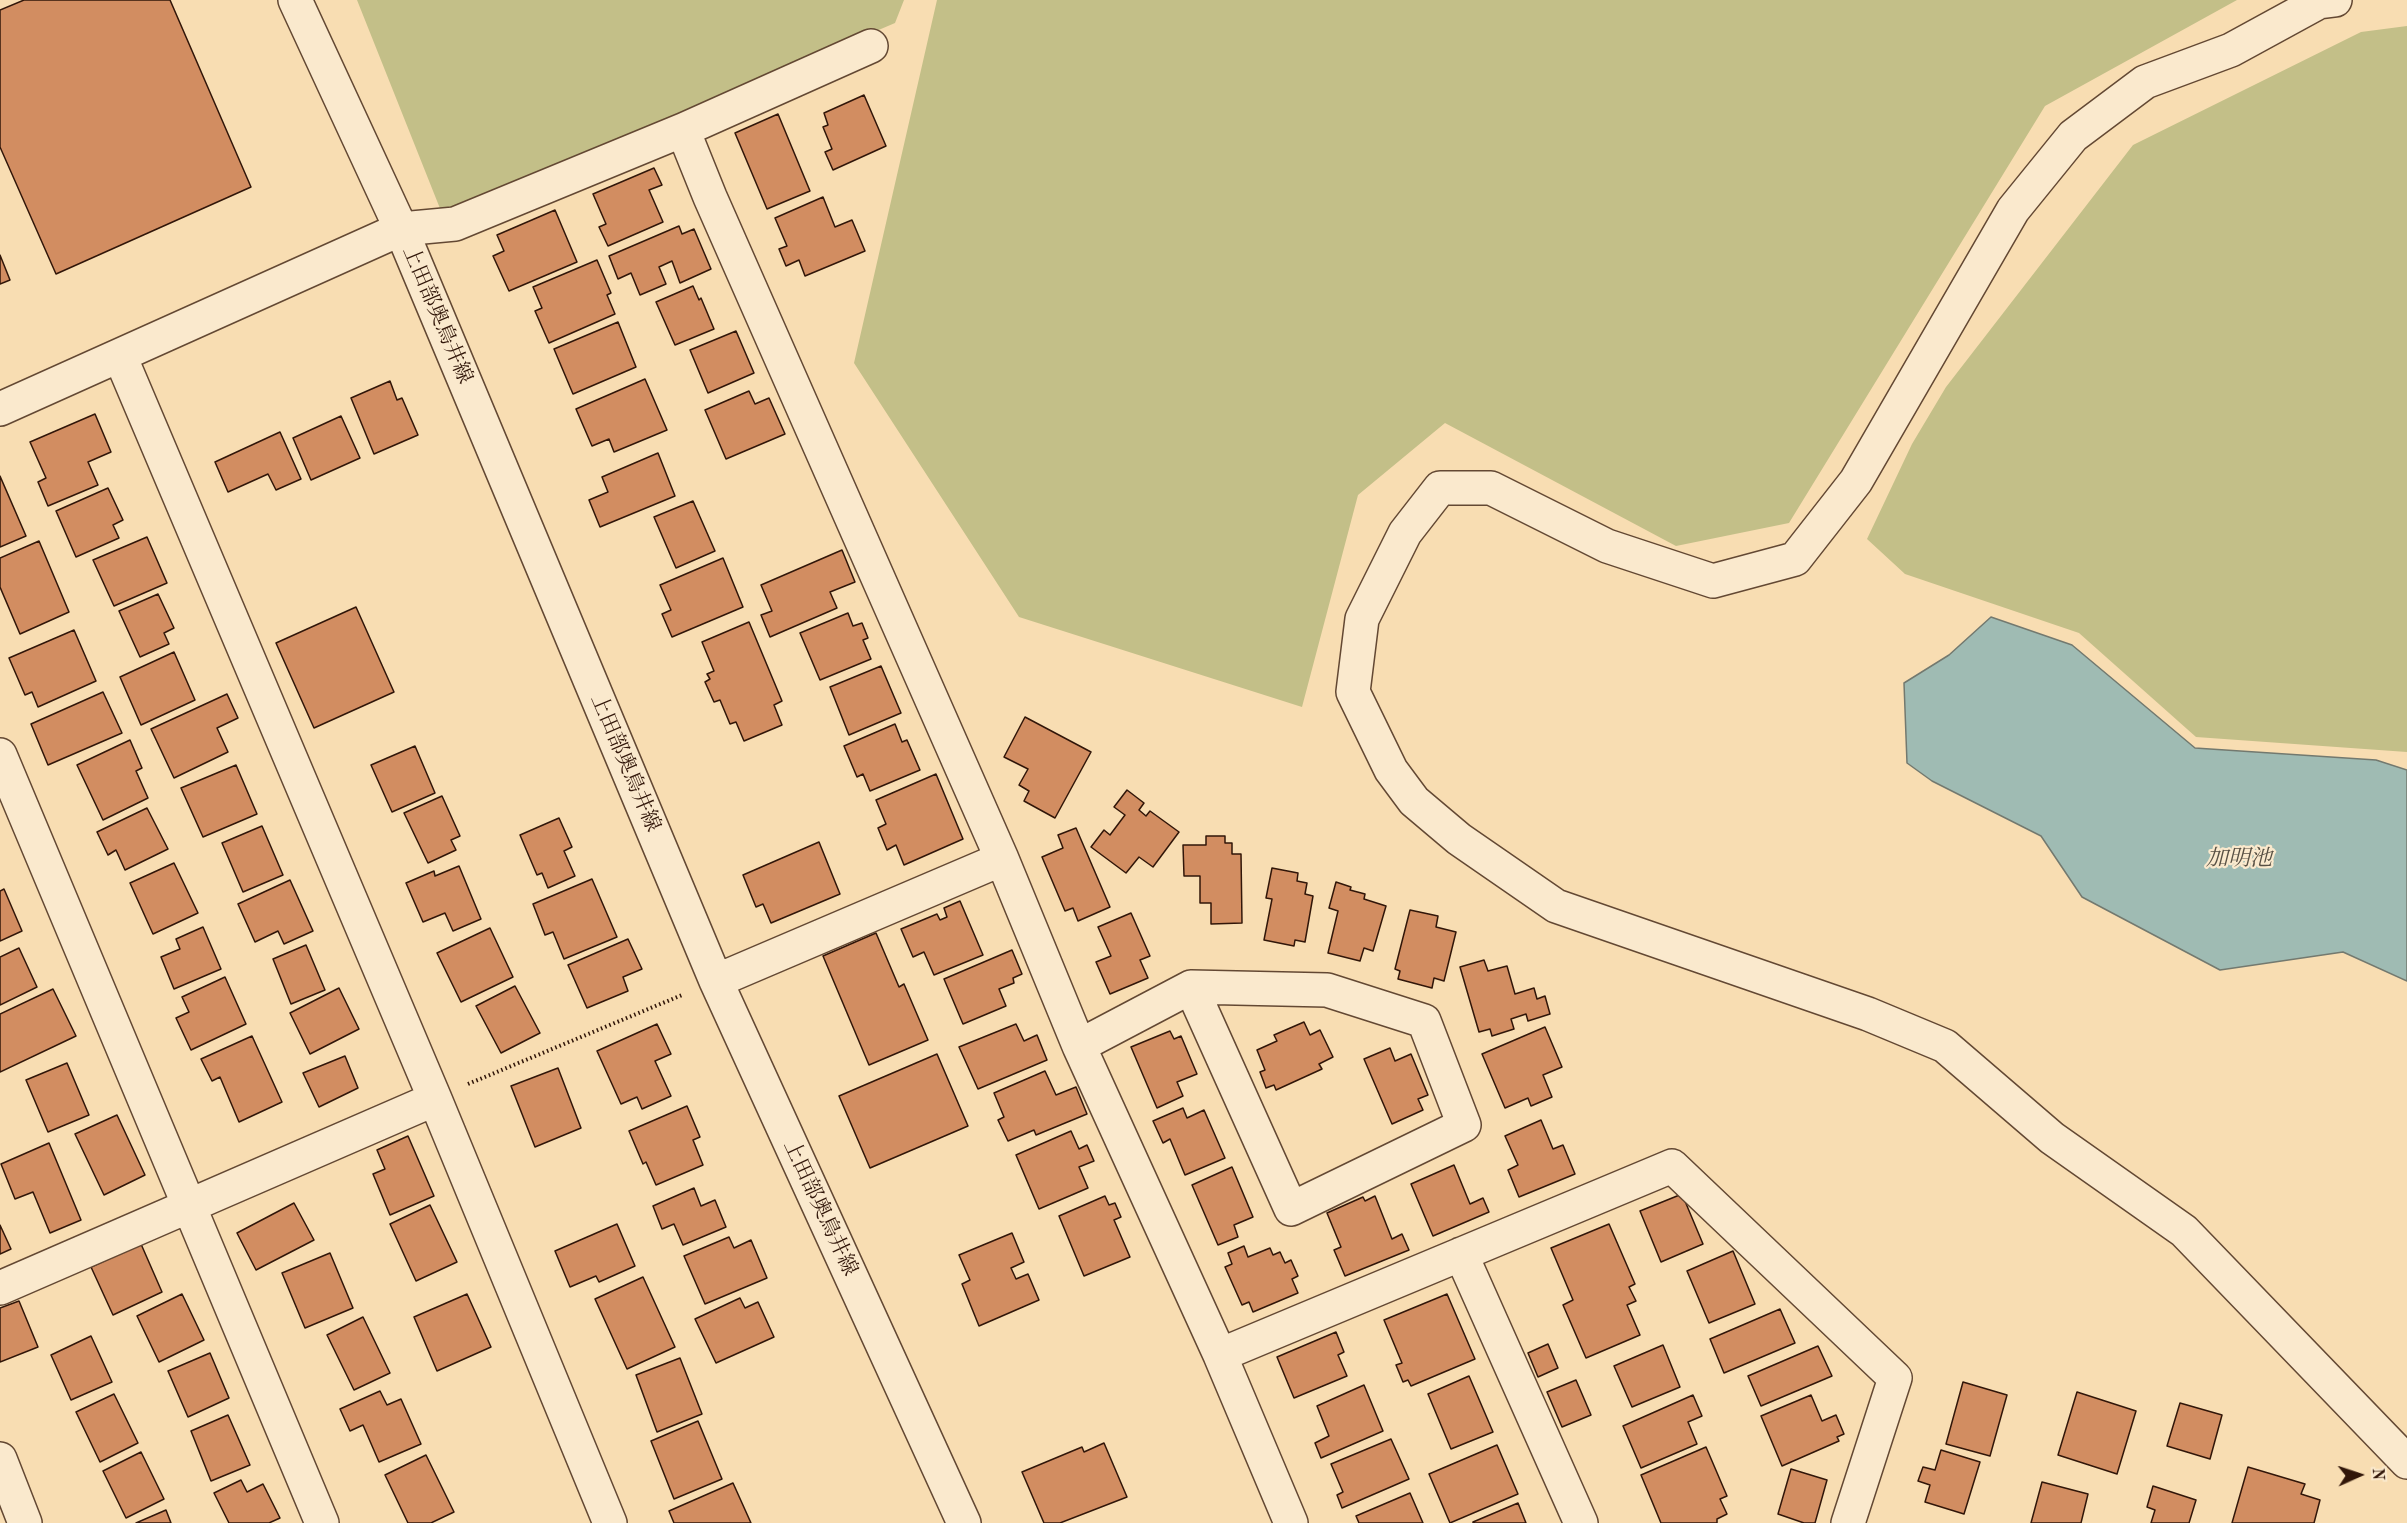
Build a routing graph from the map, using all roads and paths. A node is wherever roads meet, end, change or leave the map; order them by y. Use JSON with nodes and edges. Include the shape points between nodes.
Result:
{"nodes":[{"id":1,"x":295,"y":0,"type":"edge"},
{"id":2,"x":2335,"y":0,"type":"edge"},
{"id":3,"x":872,"y":46,"type":"dead end"},
{"id":4,"x":683,"y":130,"type":"junction"},
{"id":5,"x":401,"y":229,"type":"junction"},
{"id":6,"x":120,"y":356,"type":"junction"},
{"id":7,"x":0,"y":409,"type":"edge"},
{"id":8,"x":0,"y":755,"type":"edge"},
{"id":9,"x":1002,"y":859,"type":"junction"},
{"id":10,"x":716,"y":981,"type":"junction"},
{"id":11,"x":1191,"y":987,"type":"junction"},
{"id":12,"x":1079,"y":1046,"type":"junction"},
{"id":13,"x":435,"y":1099,"type":"junction"},
{"id":14,"x":188,"y":1207,"type":"junction"},
{"id":15,"x":1461,"y":1254,"type":"junction"},
{"id":16,"x":0,"y":1288,"type":"edge"},
{"id":17,"x":1220,"y":1354,"type":"junction"},
{"id":18,"x":0,"y":1460,"type":"edge"},
{"id":19,"x":2407,"y":1462,"type":"edge"},
{"id":20,"x":25,"y":1523,"type":"edge"},
{"id":21,"x":322,"y":1523,"type":"edge"},
{"id":22,"x":610,"y":1523,"type":"edge"},
{"id":23,"x":964,"y":1523,"type":"edge"},
{"id":24,"x":1291,"y":1523,"type":"edge"},
{"id":25,"x":1581,"y":1523,"type":"edge"},
{"id":26,"x":1848,"y":1523,"type":"edge"}],
"edges":[{"from":1,"to":5,"type":"street","name":"上田部奥鳥井線"},
{"from":2,"to":19,"type":"street","via":[[2319,2],[2231,50],[2145,82],[2073,136],[2013,210],[1856,481],[1795,559],[1713,581],[1607,546],[1491,488],[1440,488],[1405,533],[1362,619],[1353,692],[1391,770],[1414,801],[1459,839],[1556,906],[1868,1014],[1945,1046],[2052,1138],[2184,1231]]},
{"from":3,"to":4,"type":"street"},
{"from":4,"to":5,"type":"street","via":[[455,224]]},
{"from":4,"to":9,"type":"street"},
{"from":5,"to":6,"type":"street"},
{"from":5,"to":10,"type":"street","name":"上田部奥鳥井線"},
{"from":6,"to":7,"type":"street"},
{"from":6,"to":13,"type":"street"},
{"from":8,"to":14,"type":"street"},
{"from":9,"to":10,"type":"street"},
{"from":9,"to":12,"type":"street"},
{"from":10,"to":13,"type":"path"},
{"from":10,"to":23,"type":"street","name":"上田部奥鳥井線"},
{"from":11,"to":11,"type":"street","via":[[1327,990],[1424,1021],[1464,1125],[1292,1209]]},
{"from":11,"to":12,"type":"street"},
{"from":12,"to":17,"type":"street"},
{"from":13,"to":14,"type":"street"},
{"from":13,"to":22,"type":"street"},
{"from":14,"to":16,"type":"street"},
{"from":14,"to":21,"type":"street"},
{"from":15,"to":17,"type":"street"},
{"from":15,"to":25,"type":"street"},
{"from":15,"to":26,"type":"street","via":[[1672,1166],[1895,1378]]},
{"from":17,"to":24,"type":"street"},
{"from":18,"to":20,"type":"street"}]}
